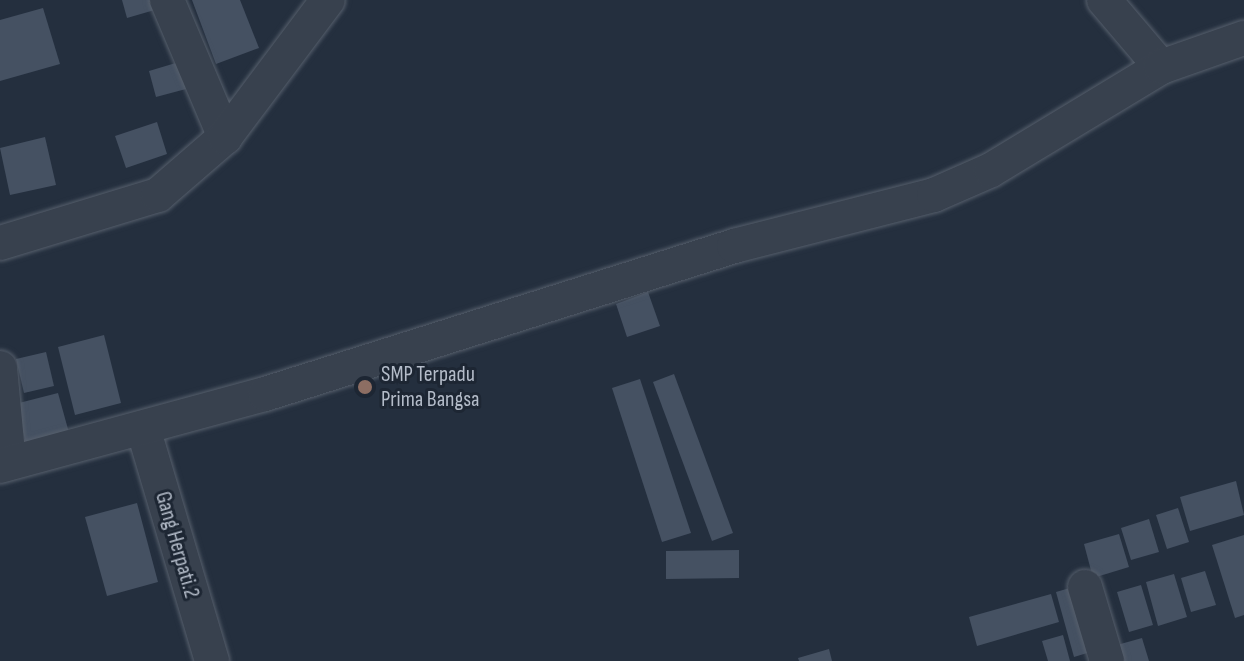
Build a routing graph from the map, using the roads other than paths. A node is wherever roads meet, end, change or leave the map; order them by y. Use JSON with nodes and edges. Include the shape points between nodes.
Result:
{"nodes":[{"id":1,"x":167,"y":0,"type":"edge"},
{"id":2,"x":328,"y":0,"type":"edge"},
{"id":3,"x":1104,"y":0,"type":"edge"},
{"id":4,"x":1244,"y":38,"type":"edge"},
{"id":5,"x":1161,"y":67,"type":"junction"},
{"id":6,"x":225,"y":137,"type":"junction"},
{"id":7,"x":0,"y":243,"type":"edge"},
{"id":8,"x":0,"y":368,"type":"edge"},
{"id":9,"x":143,"y":428,"type":"junction"},
{"id":10,"x":5,"y":464,"type":"edge"},
{"id":11,"x":1085,"y":587,"type":"dead end"},
{"id":12,"x":212,"y":661,"type":"edge"},
{"id":13,"x":1107,"y":661,"type":"edge"}],
"edges":[{"from":1,"to":6,"type":"street"},
{"from":2,"to":6,"type":"street"},
{"from":3,"to":5,"type":"street"},
{"from":4,"to":5,"type":"street"},
{"from":5,"to":9,"type":"street","via":[[991,170],[934,195],[734,246]]},
{"from":6,"to":7,"type":"street","via":[[158,195]]},
{"from":8,"to":10,"type":"street"},
{"from":9,"to":10,"type":"street"},
{"from":9,"to":12,"type":"street","name":"Gang Herpati.2"},
{"from":11,"to":13,"type":"street"}]}
